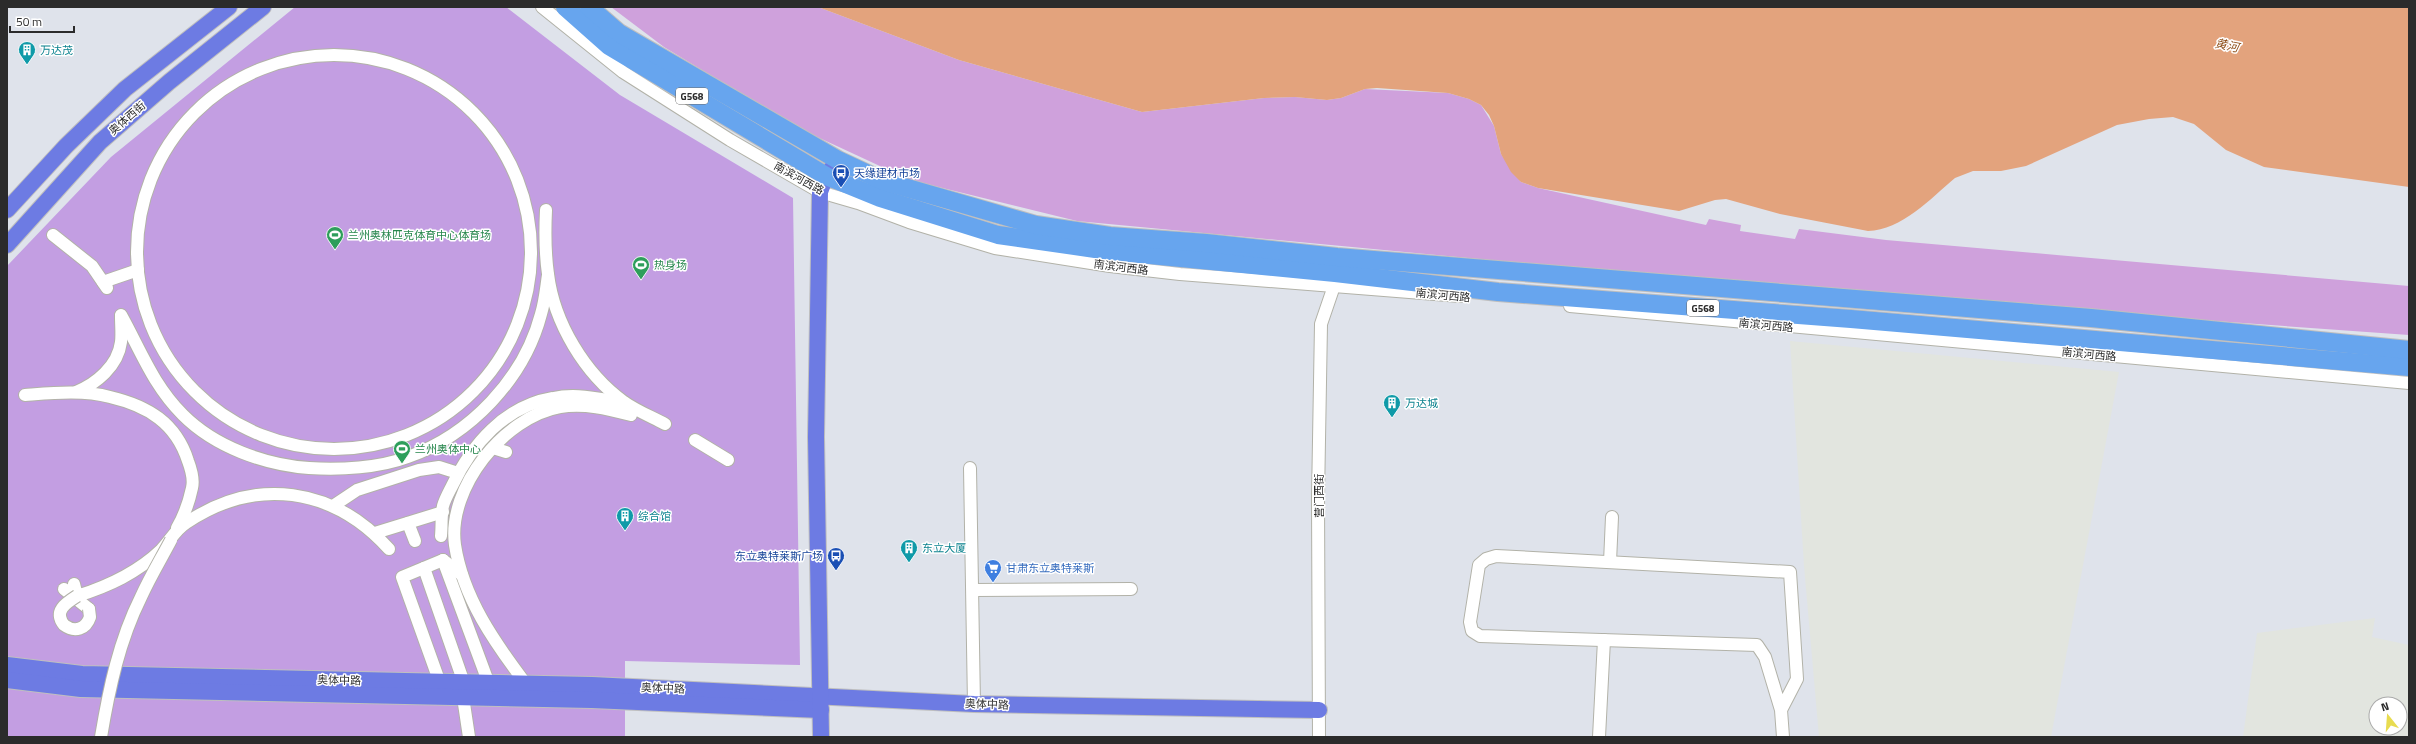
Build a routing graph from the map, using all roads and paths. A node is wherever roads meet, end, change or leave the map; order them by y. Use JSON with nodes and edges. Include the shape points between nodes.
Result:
{"nodes":[{"id":1,"x":229,"y":7,"type":"edge"},
{"id":2,"x":263,"y":7,"type":"edge"},
{"id":3,"x":542,"y":7,"type":"edge"},
{"id":4,"x":565,"y":7,"type":"edge"},
{"id":5,"x":588,"y":7,"type":"edge"},
{"id":6,"x":838,"y":160,"type":"junction"},
{"id":7,"x":823,"y":184,"type":"junction"},
{"id":8,"x":7,"y":210,"type":"edge"},
{"id":9,"x":546,"y":210,"type":"dead end"},
{"id":10,"x":53,"y":235,"type":"dead end"},
{"id":11,"x":7,"y":245,"type":"edge"},
{"id":12,"x":138,"y":270,"type":"junction"},
{"id":13,"x":1499,"y":270,"type":"junction"},
{"id":14,"x":1335,"y":272,"type":"junction"},
{"id":15,"x":548,"y":275,"type":"junction"},
{"id":16,"x":1497,"y":296,"type":"junction"},
{"id":17,"x":2409,"y":350,"type":"edge"},
{"id":18,"x":2409,"y":367,"type":"edge"},
{"id":19,"x":2409,"y":383,"type":"edge"},
{"id":20,"x":75,"y":393,"type":"junction"},
{"id":21,"x":25,"y":394,"type":"dead end"},
{"id":22,"x":626,"y":403,"type":"junction"},
{"id":23,"x":632,"y":415,"type":"dead end"},
{"id":24,"x":665,"y":424,"type":"dead end"},
{"id":25,"x":694,"y":440,"type":"dead end"},
{"id":26,"x":493,"y":448,"type":"junction"},
{"id":27,"x":506,"y":452,"type":"dead end"},
{"id":28,"x":728,"y":460,"type":"dead end"},
{"id":29,"x":970,"y":468,"type":"dead end"},
{"id":30,"x":458,"y":473,"type":"junction"},
{"id":31,"x":333,"y":506,"type":"junction"},
{"id":32,"x":443,"y":512,"type":"junction"},
{"id":33,"x":1612,"y":517,"type":"dead end"},
{"id":34,"x":408,"y":523,"type":"junction"},
{"id":35,"x":375,"y":533,"type":"junction"},
{"id":36,"x":441,"y":536,"type":"dead end"},
{"id":37,"x":171,"y":540,"type":"junction"},
{"id":38,"x":415,"y":541,"type":"dead end"},
{"id":39,"x":390,"y":549,"type":"dead end"},
{"id":40,"x":443,"y":560,"type":"junction"},
{"id":41,"x":1610,"y":562,"type":"junction"},
{"id":42,"x":424,"y":568,"type":"junction"},
{"id":43,"x":462,"y":575,"type":"junction"},
{"id":44,"x":1130,"y":589,"type":"dead end"},
{"id":45,"x":973,"y":590,"type":"junction"},
{"id":46,"x":78,"y":596,"type":"junction"},
{"id":47,"x":1604,"y":640,"type":"junction"},
{"id":48,"x":7,"y":665,"type":"edge"},
{"id":49,"x":7,"y":680,"type":"edge"},
{"id":50,"x":440,"y":683,"type":"junction"},
{"id":51,"x":489,"y":684,"type":"junction"},
{"id":52,"x":526,"y":684,"type":"junction"},
{"id":53,"x":463,"y":690,"type":"junction"},
{"id":54,"x":821,"y":703,"type":"junction"},
{"id":55,"x":974,"y":704,"type":"junction"},
{"id":56,"x":1319,"y":710,"type":"junction"},
{"id":57,"x":1781,"y":710,"type":"junction"},
{"id":58,"x":101,"y":737,"type":"edge"},
{"id":59,"x":469,"y":737,"type":"edge"},
{"id":60,"x":821,"y":737,"type":"edge"},
{"id":61,"x":1319,"y":737,"type":"edge"},
{"id":62,"x":1599,"y":737,"type":"edge"},
{"id":63,"x":1783,"y":737,"type":"edge"}],
"edges":[{"from":1,"to":8,"type":"main road","name":"奥体西街","via":[[125,89],[66,146]]},
{"from":2,"to":11,"type":"main road","name":"奥体西街","via":[[169,82],[100,142]]},
{"from":3,"to":7,"type":"street","name":"南滨河西路","via":[[622,72],[730,140]]},
{"from":4,"to":7,"type":"highway","name":"南滨河西路","number":"G568","via":[[609,46]]},
{"from":5,"to":6,"type":"highway","name":"南滨河西路","number":"G568","via":[[618,33]]},
{"from":6,"to":7,"type":"main road"},
{"from":6,"to":14,"type":"highway","name":"南滨河西路","number":"G568","via":[[883,181],[1036,225],[1110,236],[1206,243]]},
{"from":7,"to":14,"type":"highway","name":"南滨河西路","number":"G568","via":[[880,198],[998,235],[1109,251]]},
{"from":7,"to":54,"type":"main road","via":[[816,437]]},
{"from":9,"to":15,"type":"street"},
{"from":10,"to":12,"type":"street","via":[[92,266],[105,285]]},
{"from":12,"to":12,"type":"street","via":[[138,235],[147,189],[167,147],[195,112],[233,83],[276,64],[317,55],[361,57],[404,65],[457,96],[480,117],[504,152],[523,196],[531,233],[529,289],[514,336],[489,374],[451,410],[412,432],[364,446],[305,448],[264,436],[222,415],[182,378],[157,341],[141,300]]},
{"from":13,"to":14,"type":"highway","name":"南滨河西路","number":"G568"},
{"from":13,"to":16,"type":"street"},
{"from":13,"to":17,"type":"highway","name":"南滨河西路","number":"G568","via":[[2083,318]]},
{"from":14,"to":16,"type":"highway","name":"南滨河西路","number":"G568"},
{"from":14,"to":56,"type":"street","name":"营门西街","via":[[1321,324],[1318,498]]},
{"from":15,"to":20,"type":"street","via":[[541,314],[525,356],[500,391],[472,421],[440,443],[408,458],[356,467],[292,466],[260,459],[220,442],[184,416],[162,390],[140,354],[121,315],[121,343],[108,369],[91,386]]},
{"from":15,"to":22,"type":"street","via":[[567,335],[608,390]]},
{"from":16,"to":18,"type":"highway","name":"南滨河西路","number":"G568","via":[[1851,319]]},
{"from":16,"to":19,"type":"street","name":"南滨河西路","via":[[1850,333]]},
{"from":20,"to":21,"type":"street"},
{"from":20,"to":37,"type":"street","via":[[110,396],[132,403],[154,414],[172,428],[191,468],[192,487],[184,514]]},
{"from":22,"to":24,"type":"street"},
{"from":22,"to":30,"type":"street","via":[[590,397],[553,398],[526,406],[499,421],[477,444]]},
{"from":23,"to":26,"type":"street","via":[[595,406],[560,407],[526,420]]},
{"from":25,"to":28,"type":"street"},
{"from":26,"to":27,"type":"street"},
{"from":26,"to":43,"type":"street","via":[[469,479],[456,510],[455,545]]},
{"from":29,"to":45,"type":"street"},
{"from":30,"to":31,"type":"street","via":[[439,467],[419,470],[357,490]]},
{"from":30,"to":32,"type":"street","via":[[443,506]]},
{"from":31,"to":35,"type":"street"},
{"from":31,"to":37,"type":"street","via":[[317,499],[289,494],[252,495],[216,506],[184,524]]},
{"from":32,"to":34,"type":"street"},
{"from":32,"to":36,"type":"street"},
{"from":33,"to":41,"type":"street"},
{"from":34,"to":35,"type":"street"},
{"from":34,"to":38,"type":"street"},
{"from":35,"to":39,"type":"street"},
{"from":37,"to":46,"type":"street","bridge":true,"via":[[149,561],[119,581]]},
{"from":37,"to":58,"type":"street","bridge":true,"via":[[140,598],[121,648],[108,695]]},
{"from":40,"to":42,"type":"street"},
{"from":40,"to":43,"type":"street"},
{"from":40,"to":51,"type":"street"},
{"from":41,"to":47,"type":"street","via":[[1496,556],[1486,559],[1479,565],[1470,622],[1472,631],[1480,636]]},
{"from":41,"to":57,"type":"street","via":[[1790,572],[1797,679]]},
{"from":42,"to":50,"type":"street","via":[[402,577]]},
{"from":42,"to":53,"type":"street"},
{"from":43,"to":52,"type":"street","via":[[475,608],[486,627]]},
{"from":44,"to":45,"type":"street"},
{"from":45,"to":55,"type":"street"},
{"from":46,"to":46,"type":"street","bridge":true,"via":[[69,586],[89,609],[90,617],[83,627],[76,630],[64,625],[60,615],[62,607]]},
{"from":47,"to":57,"type":"street","via":[[1757,645],[1765,657]]},
{"from":47,"to":62,"type":"street"},
{"from":48,"to":50,"type":"main road","name":"奥体中路","via":[[82,674]]},
{"from":49,"to":53,"type":"main road","name":"奥体中路","via":[[81,689]]},
{"from":50,"to":53,"type":"main road","name":"奥体中路"},
{"from":51,"to":52,"type":"main road","name":"奥体中路"},
{"from":51,"to":53,"type":"main road","name":"奥体中路"},
{"from":52,"to":54,"type":"main road","name":"奥体中路"},
{"from":53,"to":54,"type":"main road","name":"奥体中路","via":[[592,700]]},
{"from":53,"to":59,"type":"street"},
{"from":54,"to":55,"type":"main road","name":"奥体中路"},
{"from":54,"to":60,"type":"main road"},
{"from":55,"to":56,"type":"main road","name":"奥体中路"},
{"from":56,"to":61,"type":"street","name":"营门西街"},
{"from":57,"to":63,"type":"street"}]}
